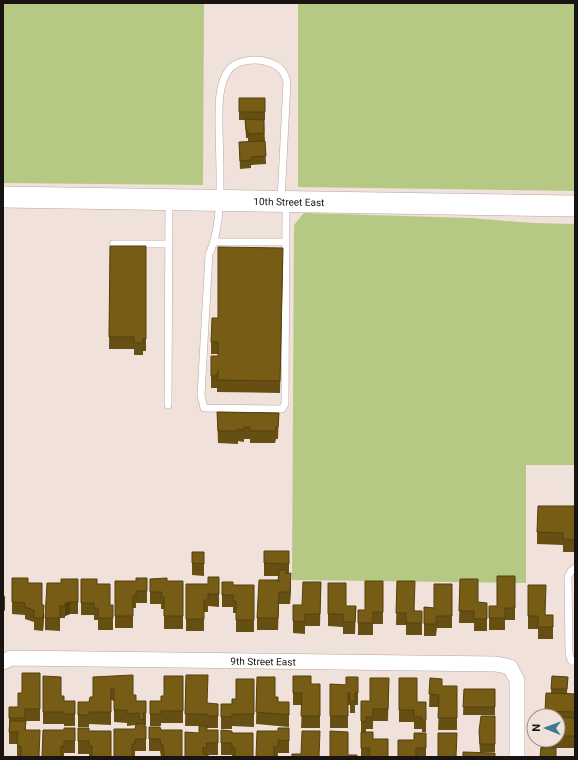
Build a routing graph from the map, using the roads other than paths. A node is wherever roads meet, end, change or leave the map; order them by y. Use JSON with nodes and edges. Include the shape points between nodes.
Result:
{"nodes":[{"id":1,"x":3,"y":197,"type":"edge"},
{"id":2,"x":169,"y":200,"type":"junction"},
{"id":3,"x":219,"y":201,"type":"junction"},
{"id":4,"x":284,"y":202,"type":"junction"},
{"id":5,"x":575,"y":206,"type":"edge"},
{"id":6,"x":215,"y":242,"type":"junction"},
{"id":7,"x":286,"y":242,"type":"junction"},
{"id":8,"x":113,"y":244,"type":"edge"},
{"id":9,"x":168,"y":244,"type":"junction"},
{"id":10,"x":168,"y":405,"type":"dead end"},
{"id":11,"x":575,"y":568,"type":"edge"},
{"id":12,"x":3,"y":662,"type":"edge"},
{"id":13,"x":575,"y":662,"type":"edge"},
{"id":14,"x":517,"y":757,"type":"edge"}],
"edges":[{"from":1,"to":2,"type":"main road","name":"10th Street East"},
{"from":2,"to":3,"type":"main road","name":"10th Street East"},
{"from":2,"to":9,"type":"lane"},
{"from":3,"to":4,"type":"main road","name":"10th Street East"},
{"from":3,"to":4,"type":"lane","via":[[221,85],[228,69],[241,62],[255,59],[269,62],[285,72],[287,82],[281,183]]},
{"from":3,"to":6,"type":"lane"},
{"from":4,"to":5,"type":"main road","name":"10th Street East"},
{"from":4,"to":7,"type":"lane"},
{"from":6,"to":7,"type":"lane"},
{"from":6,"to":7,"type":"lane","via":[[209,254],[201,395],[204,408],[282,409],[285,404]]},
{"from":8,"to":9,"type":"lane"},
{"from":9,"to":10,"type":"lane"},
{"from":11,"to":13,"type":"lane","via":[[568,577],[569,654]]},
{"from":12,"to":14,"type":"street","name":"9th Street East","via":[[11,658],[496,664],[510,667],[517,680]]}]}
